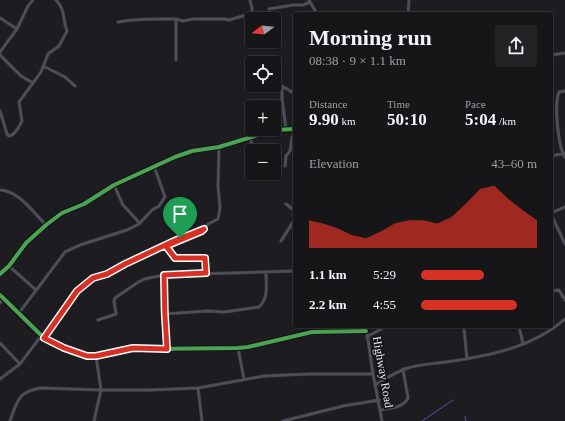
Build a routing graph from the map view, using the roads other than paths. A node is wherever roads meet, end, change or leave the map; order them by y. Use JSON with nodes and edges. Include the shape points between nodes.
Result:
{"nodes":[{"id":1,"x":33,"y":0,"type":"edge"},
{"id":2,"x":56,"y":0,"type":"edge"},
{"id":3,"x":250,"y":0,"type":"edge"},
{"id":4,"x":409,"y":0,"type":"edge"},
{"id":5,"x":310,"y":1,"type":"edge"},
{"id":6,"x":269,"y":9,"type":"dead end"},
{"id":7,"x":315,"y":12,"type":"edge"},
{"id":8,"x":408,"y":12,"type":"edge"},
{"id":9,"x":0,"y":18,"type":"edge"},
{"id":10,"x":176,"y":19,"type":"junction"},
{"id":11,"x":118,"y":22,"type":"dead end"},
{"id":12,"x":17,"y":29,"type":"junction"},
{"id":13,"x":0,"y":52,"type":"edge"},
{"id":14,"x":565,"y":53,"type":"edge"},
{"id":15,"x":553,"y":54,"type":"edge"},
{"id":16,"x":0,"y":55,"type":"edge"},
{"id":17,"x":176,"y":60,"type":"dead end"},
{"id":18,"x":43,"y":66,"type":"junction"},
{"id":19,"x":33,"y":83,"type":"junction"},
{"id":20,"x":75,"y":86,"type":"dead end"},
{"id":21,"x":565,"y":91,"type":"edge"},
{"id":22,"x":293,"y":93,"type":"edge"},
{"id":23,"x":0,"y":111,"type":"edge"},
{"id":24,"x":286,"y":129,"type":"junction"},
{"id":25,"x":293,"y":129,"type":"edge"},
{"id":26,"x":293,"y":136,"type":"edge"},
{"id":27,"x":251,"y":138,"type":"junction"},
{"id":28,"x":251,"y":144,"type":"edge"},
{"id":29,"x":219,"y":147,"type":"junction"},
{"id":30,"x":564,"y":154,"type":"edge"},
{"id":31,"x":553,"y":156,"type":"edge"},
{"id":32,"x":154,"y":166,"type":"junction"},
{"id":33,"x":285,"y":166,"type":"dead end"},
{"id":34,"x":114,"y":185,"type":"junction"},
{"id":35,"x":0,"y":190,"type":"edge"},
{"id":36,"x":286,"y":204,"type":"dead end"},
{"id":37,"x":565,"y":207,"type":"edge"},
{"id":38,"x":293,"y":209,"type":"edge"},
{"id":39,"x":553,"y":212,"type":"edge"},
{"id":40,"x":553,"y":217,"type":"edge"},
{"id":41,"x":293,"y":222,"type":"edge"},
{"id":42,"x":139,"y":224,"type":"junction"},
{"id":43,"x":46,"y":225,"type":"junction"},
{"id":44,"x":204,"y":229,"type":"junction"},
{"id":45,"x":281,"y":240,"type":"dead end"},
{"id":46,"x":565,"y":244,"type":"edge"},
{"id":47,"x":9,"y":266,"type":"junction"},
{"id":48,"x":293,"y":271,"type":"edge"},
{"id":49,"x":266,"y":272,"type":"junction"},
{"id":50,"x":206,"y":273,"type":"junction"},
{"id":51,"x":0,"y":274,"type":"edge"},
{"id":52,"x":164,"y":275,"type":"junction"},
{"id":53,"x":36,"y":290,"type":"junction"},
{"id":54,"x":553,"y":291,"type":"edge"},
{"id":55,"x":0,"y":295,"type":"edge"},
{"id":56,"x":3,"y":299,"type":"junction"},
{"id":57,"x":565,"y":300,"type":"edge"},
{"id":58,"x":0,"y":303,"type":"edge"},
{"id":59,"x":19,"y":313,"type":"junction"},
{"id":60,"x":164,"y":314,"type":"junction"},
{"id":61,"x":98,"y":320,"type":"dead end"},
{"id":62,"x":565,"y":320,"type":"edge"},
{"id":63,"x":383,"y":328,"type":"edge"},
{"id":64,"x":464,"y":328,"type":"dead end"},
{"id":65,"x":519,"y":328,"type":"edge"},
{"id":66,"x":366,"y":331,"type":"joint"},
{"id":67,"x":41,"y":336,"type":"junction"},
{"id":68,"x":367,"y":337,"type":"junction"},
{"id":69,"x":44,"y":338,"type":"junction"},
{"id":70,"x":0,"y":344,"type":"edge"},
{"id":71,"x":523,"y":344,"type":"junction"},
{"id":72,"x":238,"y":348,"type":"junction"},
{"id":73,"x":167,"y":349,"type":"junction"},
{"id":74,"x":96,"y":356,"type":"junction"},
{"id":75,"x":467,"y":359,"type":"junction"},
{"id":76,"x":20,"y":364,"type":"junction"},
{"id":77,"x":403,"y":369,"type":"junction"},
{"id":78,"x":373,"y":374,"type":"junction"},
{"id":79,"x":0,"y":379,"type":"edge"},
{"id":80,"x":244,"y":379,"type":"junction"},
{"id":81,"x":375,"y":385,"type":"junction"},
{"id":82,"x":198,"y":388,"type":"junction"},
{"id":83,"x":102,"y":390,"type":"junction"},
{"id":84,"x":379,"y":400,"type":"junction"},
{"id":85,"x":380,"y":410,"type":"junction"},
{"id":86,"x":10,"y":421,"type":"edge"},
{"id":87,"x":94,"y":421,"type":"edge"},
{"id":88,"x":202,"y":421,"type":"edge"},
{"id":89,"x":282,"y":421,"type":"edge"},
{"id":90,"x":382,"y":421,"type":"edge"}],
"edges":[{"from":1,"to":12,"type":"street"},
{"from":2,"to":18,"type":"street","via":[[63,10],[67,31],[59,46],[48,54]]},
{"from":3,"to":10,"type":"street","via":[[253,13],[237,19]]},
{"from":4,"to":8,"type":"street"},
{"from":5,"to":6,"type":"street","via":[[303,5]]},
{"from":5,"to":7,"type":"street"},
{"from":9,"to":12,"type":"street"},
{"from":10,"to":11,"type":"street","via":[[154,18]]},
{"from":10,"to":17,"type":"street"},
{"from":12,"to":13,"type":"street"},
{"from":14,"to":15,"type":"street"},
{"from":16,"to":19,"type":"street","via":[[21,76]]},
{"from":18,"to":19,"type":"street"},
{"from":18,"to":20,"type":"street","via":[[65,77]]},
{"from":19,"to":23,"type":"street","via":[[19,102],[22,121],[14,134],[7,134]]},
{"from":21,"to":30,"type":"street","via":[[559,92],[557,96],[558,132]]},
{"from":22,"to":24,"type":"street","via":[[282,86]]},
{"from":24,"to":25,"type":"street"},
{"from":24,"to":27,"type":"street","via":[[274,130]]},
{"from":26,"to":33,"type":"street"},
{"from":27,"to":28,"type":"street"},
{"from":27,"to":29,"type":"street"},
{"from":29,"to":32,"type":"street","via":[[192,151]]},
{"from":29,"to":44,"type":"street","via":[[220,213],[218,219]]},
{"from":30,"to":31,"type":"street"},
{"from":32,"to":34,"type":"street"},
{"from":32,"to":42,"type":"street","via":[[165,197]]},
{"from":34,"to":42,"type":"street","via":[[123,205]]},
{"from":34,"to":43,"type":"street","via":[[84,204],[62,213]]},
{"from":35,"to":43,"type":"street","via":[[16,195]]},
{"from":36,"to":38,"type":"street"},
{"from":37,"to":39,"type":"street"},
{"from":40,"to":46,"type":"street"},
{"from":41,"to":45,"type":"street"},
{"from":42,"to":53,"type":"street","via":[[64,252]]},
{"from":43,"to":47,"type":"street","via":[[26,242]]},
{"from":44,"to":50,"type":"street","via":[[166,246],[175,258],[205,258]]},
{"from":44,"to":69,"type":"street","via":[[93,278],[77,291]]},
{"from":47,"to":51,"type":"street"},
{"from":47,"to":53,"type":"street"},
{"from":48,"to":49,"type":"street"},
{"from":49,"to":50,"type":"street"},
{"from":49,"to":60,"type":"street","via":[[266,295],[260,307],[224,312]]},
{"from":50,"to":52,"type":"street"},
{"from":52,"to":60,"type":"street"},
{"from":52,"to":61,"type":"street","via":[[144,279],[129,288],[115,298],[116,314]]},
{"from":53,"to":59,"type":"street"},
{"from":54,"to":57,"type":"street","via":[[559,290]]},
{"from":55,"to":56,"type":"street"},
{"from":56,"to":58,"type":"street"},
{"from":56,"to":59,"type":"street"},
{"from":59,"to":67,"type":"street"},
{"from":60,"to":73,"type":"street"},
{"from":62,"to":71,"type":"street","via":[[551,331]]},
{"from":63,"to":68,"type":"street"},
{"from":64,"to":75,"type":"street"},
{"from":65,"to":71,"type":"street"},
{"from":66,"to":68,"type":"street","name":"Highway Road"},
{"from":66,"to":72,"type":"street","via":[[312,332],[248,348]]},
{"from":67,"to":69,"type":"street"},
{"from":67,"to":76,"type":"street"},
{"from":68,"to":78,"type":"street","name":"Highway Road"},
{"from":69,"to":74,"type":"street","via":[[87,356]]},
{"from":70,"to":76,"type":"street"},
{"from":71,"to":75,"type":"street"},
{"from":72,"to":73,"type":"street"},
{"from":72,"to":80,"type":"street"},
{"from":73,"to":74,"type":"street","via":[[133,348]]},
{"from":74,"to":83,"type":"street"},
{"from":75,"to":77,"type":"street"},
{"from":76,"to":79,"type":"street"},
{"from":77,"to":81,"type":"street"},
{"from":77,"to":85,"type":"street","via":[[408,398],[406,402]]},
{"from":78,"to":80,"type":"street","via":[[309,374]]},
{"from":78,"to":81,"type":"street","name":"Highway Road"},
{"from":80,"to":82,"type":"street"},
{"from":81,"to":84,"type":"street","name":"Highway Road"},
{"from":82,"to":83,"type":"street"},
{"from":82,"to":88,"type":"street"},
{"from":83,"to":86,"type":"street","via":[[40,388],[27,391],[16,403]]},
{"from":83,"to":87,"type":"street"},
{"from":84,"to":85,"type":"street","name":"Highway Road"},
{"from":84,"to":89,"type":"street"},
{"from":85,"to":90,"type":"street","name":"Highway Road"}]}
